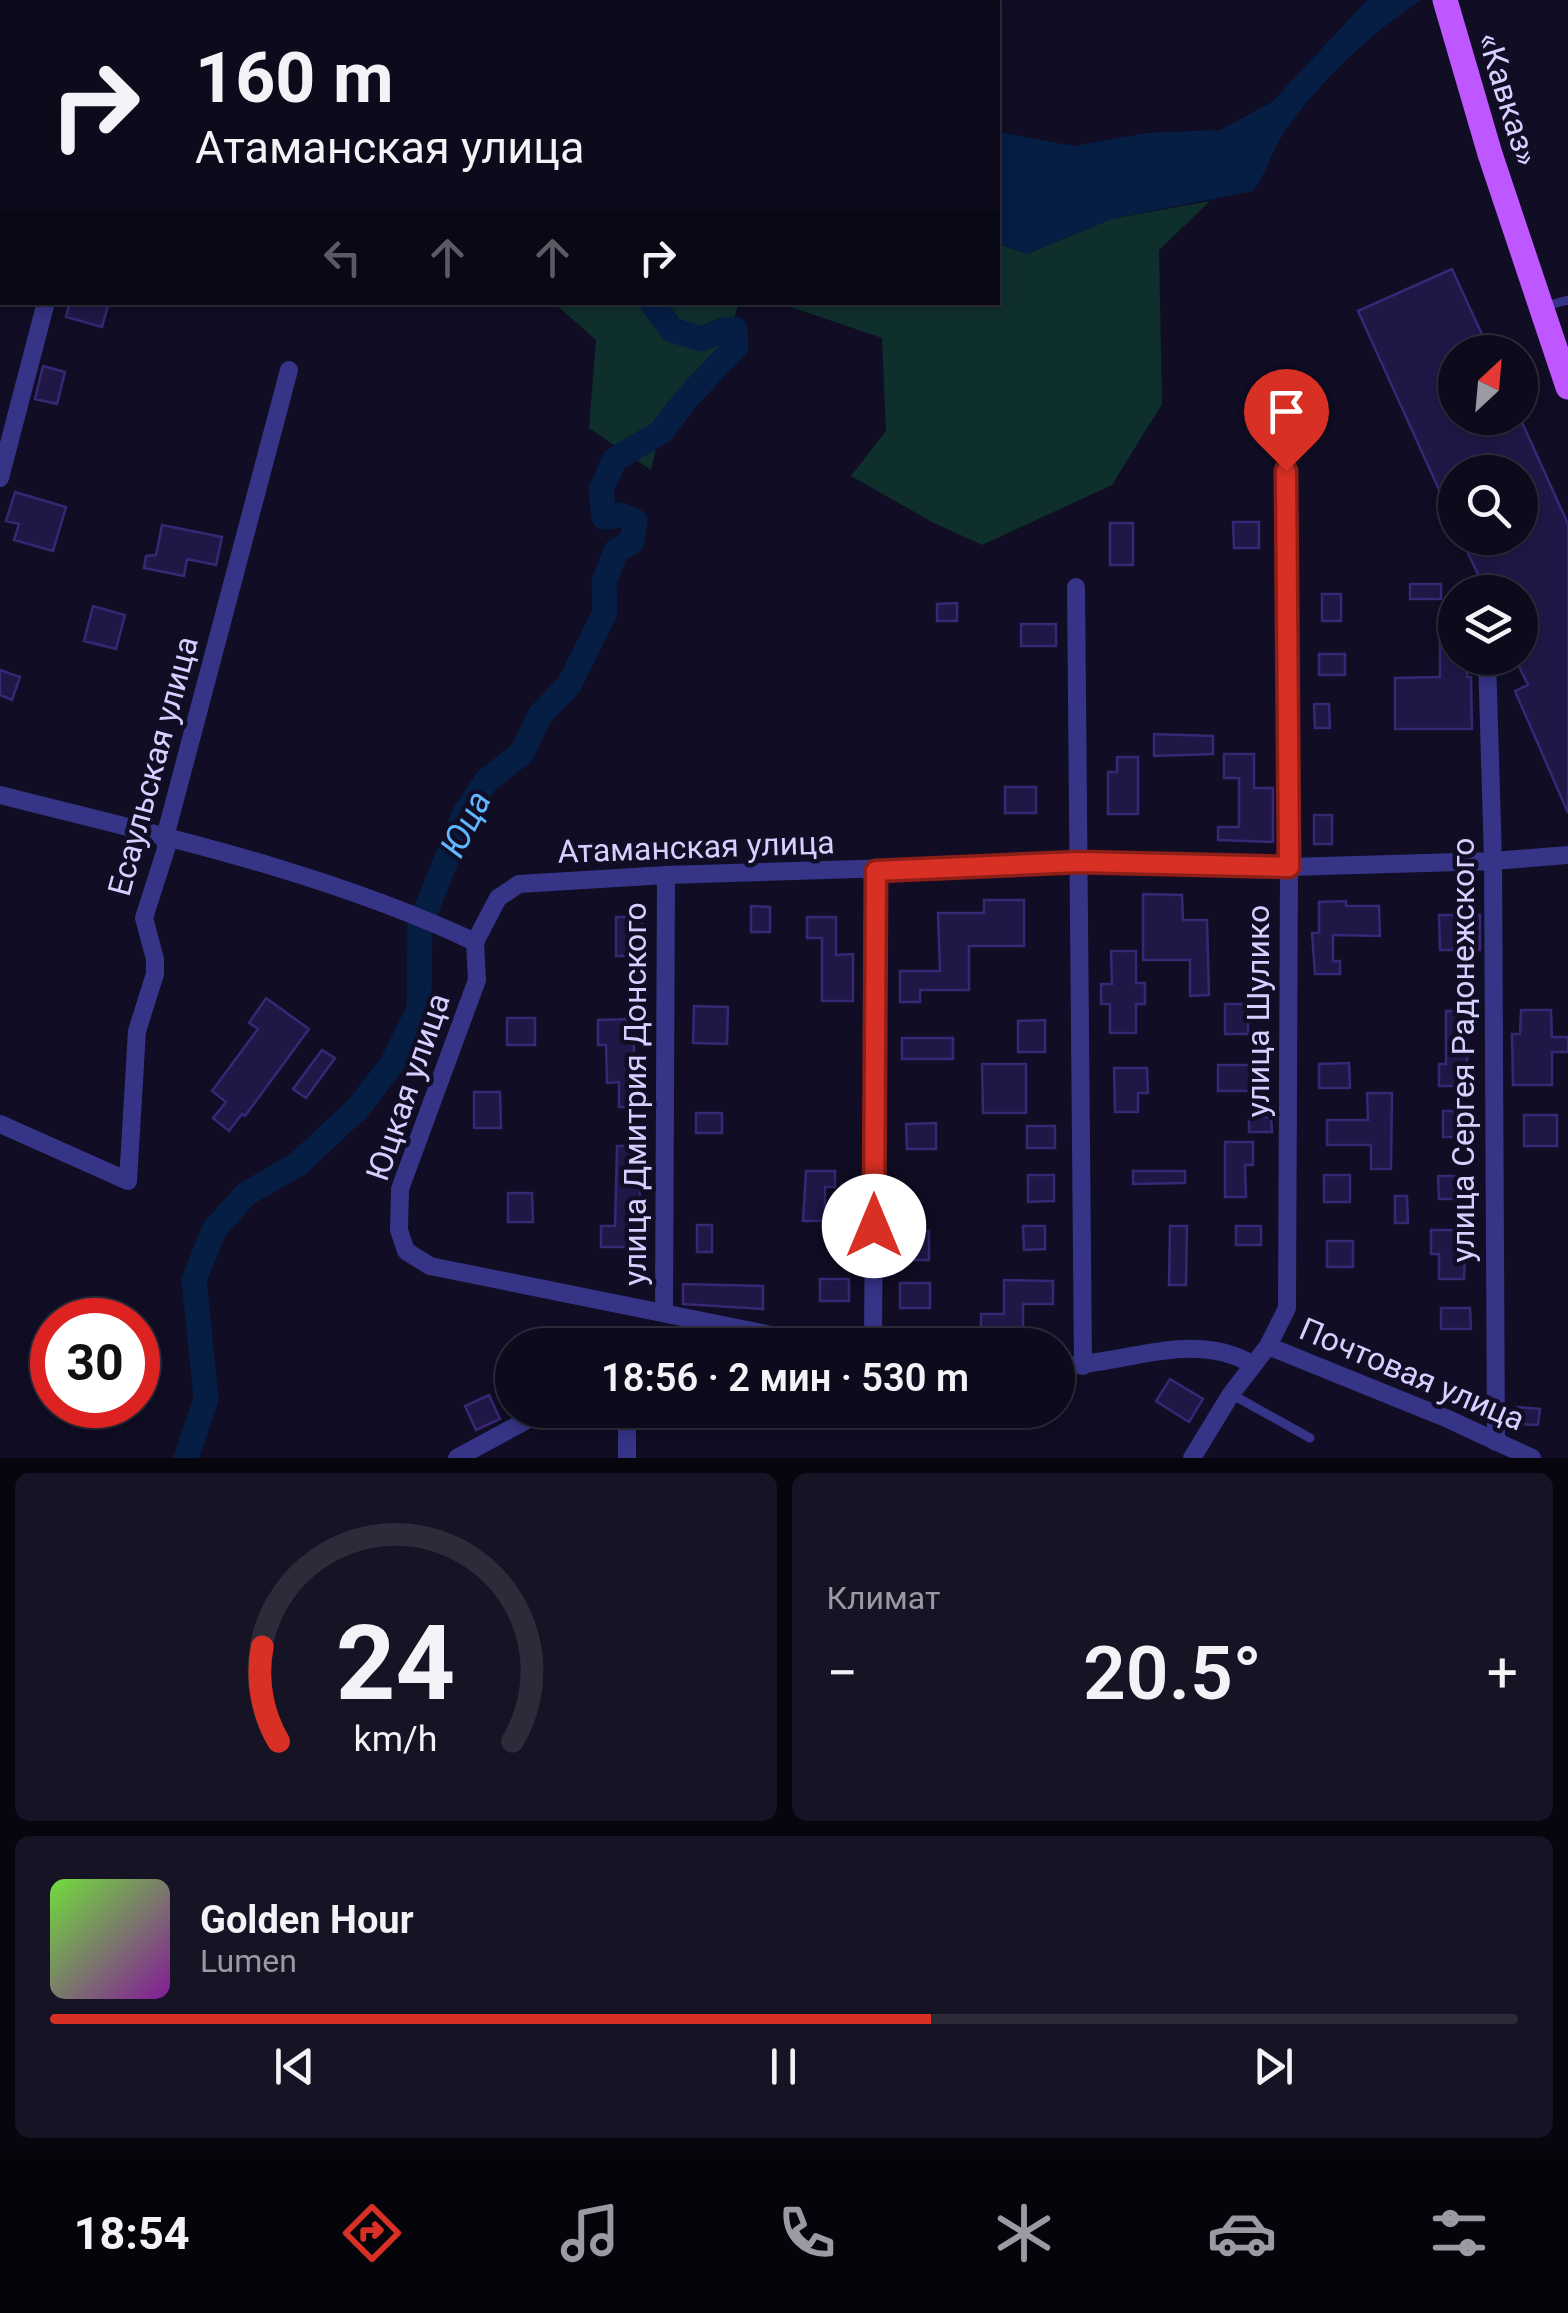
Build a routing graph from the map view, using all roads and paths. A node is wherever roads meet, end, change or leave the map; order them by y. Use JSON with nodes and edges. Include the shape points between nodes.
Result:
{"nodes":[{"id":1,"x":1446,"y":0,"type":"edge"},
{"id":2,"x":1460,"y":0,"type":"edge"},
{"id":3,"x":1460,"y":27,"type":"junction"},
{"id":4,"x":1561,"y":302,"type":"edge"},
{"id":5,"x":45,"y":305,"type":"edge"},
{"id":6,"x":1568,"y":345,"type":"edge"},
{"id":7,"x":290,"y":370,"type":"dead end"},
{"id":8,"x":1568,"y":387,"type":"edge"},
{"id":9,"x":1286,"y":431,"type":"dead end"},
{"id":10,"x":0,"y":478,"type":"edge"},
{"id":11,"x":1076,"y":587,"type":"dead end"},
{"id":12,"x":1488,"y":675,"type":"edge"},
{"id":13,"x":0,"y":796,"type":"edge"},
{"id":14,"x":165,"y":837,"type":"junction"},
{"id":15,"x":1568,"y":855,"type":"edge"},
{"id":16,"x":1493,"y":861,"type":"junction"},
{"id":17,"x":1079,"y":862,"type":"junction"},
{"id":18,"x":1289,"y":867,"type":"junction"},
{"id":19,"x":876,"y":871,"type":"junction"},
{"id":20,"x":666,"y":875,"type":"junction"},
{"id":21,"x":475,"y":942,"type":"junction"},
{"id":22,"x":0,"y":1124,"type":"edge"},
{"id":23,"x":664,"y":1313,"type":"junction"},
{"id":24,"x":738,"y":1328,"type":"edge"},
{"id":25,"x":873,"y":1328,"type":"edge"},
{"id":26,"x":1268,"y":1346,"type":"junction"},
{"id":27,"x":1252,"y":1364,"type":"junction"},
{"id":28,"x":1075,"y":1366,"type":"edge"},
{"id":29,"x":1082,"y":1366,"type":"junction"},
{"id":30,"x":1231,"y":1394,"type":"junction"},
{"id":31,"x":512,"y":1428,"type":"edge"},
{"id":32,"x":627,"y":1428,"type":"edge"},
{"id":33,"x":1310,"y":1438,"type":"dead end"},
{"id":34,"x":1496,"y":1442,"type":"junction"},
{"id":35,"x":457,"y":1458,"type":"edge"},
{"id":36,"x":627,"y":1458,"type":"edge"},
{"id":37,"x":1192,"y":1458,"type":"edge"},
{"id":38,"x":1532,"y":1458,"type":"edge"}],
"edges":[{"from":1,"to":3,"type":"main road","name":"«Кавказ»"},
{"from":2,"to":3,"type":"main road","name":"«Кавказ»"},
{"from":3,"to":4,"type":"main road","name":"«Кавказ»"},
{"from":3,"to":8,"type":"main road","name":"«Кавказ»","via":[[1496,172]]},
{"from":4,"to":6,"type":"main road","name":"«Кавказ»"},
{"from":5,"to":10,"type":"street"},
{"from":7,"to":14,"type":"street","name":"Есаульская улица"},
{"from":9,"to":18,"type":"street","name":"улица Шулико"},
{"from":11,"to":17,"type":"street"},
{"from":12,"to":16,"type":"street","name":"улица Сергея Радонежского"},
{"from":13,"to":14,"type":"street"},
{"from":14,"to":21,"type":"street","via":[[313,878]]},
{"from":14,"to":22,"type":"street","name":"Есаульская улица","via":[[144,918],[154,974],[138,1031],[128,1181]]},
{"from":15,"to":16,"type":"street","name":"Атаманская улица"},
{"from":16,"to":18,"type":"street","name":"Атаманская улица"},
{"from":16,"to":34,"type":"street","name":"улица Сергея Радонежского"},
{"from":17,"to":18,"type":"street","name":"Атаманская улица"},
{"from":17,"to":19,"type":"street","name":"Атаманская улица"},
{"from":17,"to":29,"type":"street"},
{"from":18,"to":26,"type":"street","name":"улица Шулико","via":[[1287,1308]]},
{"from":19,"to":20,"type":"street","name":"Атаманская улица"},
{"from":19,"to":25,"type":"street"},
{"from":20,"to":21,"type":"street","name":"Атаманская улица","via":[[519,884],[498,898]]},
{"from":20,"to":23,"type":"street","name":"улица Дмитрия Донского"},
{"from":21,"to":23,"type":"street","name":"Юцкая улица","via":[[476,980],[400,1189],[406,1251],[430,1266]]},
{"from":23,"to":24,"type":"street"},
{"from":26,"to":27,"type":"street","name":"улица Шулико"},
{"from":26,"to":34,"type":"street","name":"Почтовая улица"},
{"from":27,"to":29,"type":"street","name":"Почтовая улица","via":[[1230,1352],[1190,1347]]},
{"from":27,"to":30,"type":"street","name":"улица Шулико"},
{"from":28,"to":29,"type":"street","name":"Почтовая улица"},
{"from":30,"to":33,"type":"lane"},
{"from":30,"to":37,"type":"street","name":"улица Шулико"},
{"from":31,"to":35,"type":"street"},
{"from":32,"to":36,"type":"street"},
{"from":34,"to":38,"type":"street","name":"Почтовая улица"}]}
